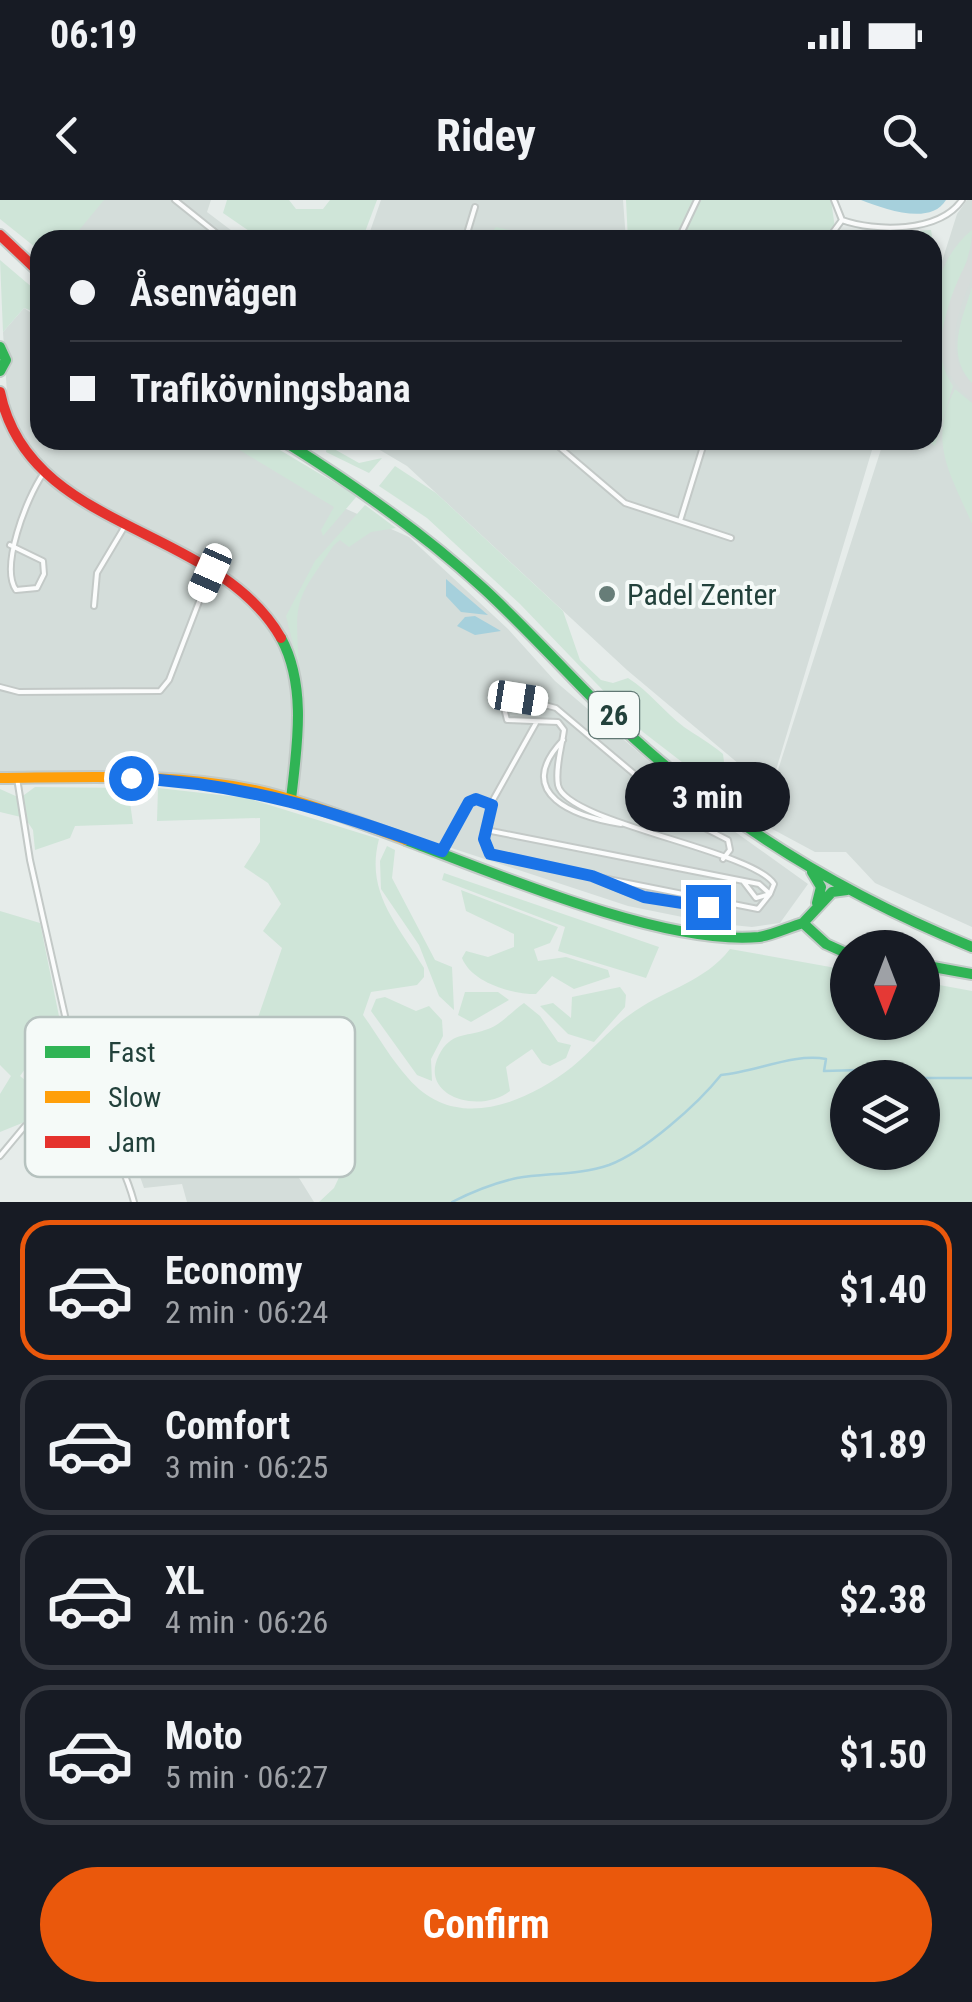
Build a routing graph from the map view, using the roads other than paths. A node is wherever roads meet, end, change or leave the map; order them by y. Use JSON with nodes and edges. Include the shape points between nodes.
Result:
{"nodes":[{"id":1,"x":175,"y":200,"type":"edge"},
{"id":2,"x":697,"y":200,"type":"edge"},
{"id":3,"x":834,"y":200,"type":"edge"},
{"id":4,"x":962,"y":200,"type":"edge"},
{"id":5,"x":475,"y":208,"type":"dead end"},
{"id":6,"x":842,"y":220,"type":"junction"},
{"id":7,"x":212,"y":230,"type":"edge"},
{"id":8,"x":467,"y":230,"type":"edge"},
{"id":9,"x":683,"y":230,"type":"edge"},
{"id":10,"x":835,"y":230,"type":"edge"},
{"id":11,"x":0,"y":235,"type":"edge"},
{"id":12,"x":0,"y":243,"type":"edge"},
{"id":13,"x":30,"y":266,"type":"edge"},
{"id":14,"x":30,"y":268,"type":"edge"},
{"id":15,"x":0,"y":348,"type":"edge"},
{"id":16,"x":1,"y":373,"type":"edge"},
{"id":17,"x":0,"y":392,"type":"edge"},
{"id":18,"x":298,"y":450,"type":"edge"},
{"id":19,"x":306,"y":450,"type":"edge"},
{"id":20,"x":562,"y":450,"type":"edge"},
{"id":21,"x":702,"y":450,"type":"edge"},
{"id":22,"x":42,"y":474,"type":"junction"},
{"id":23,"x":679,"y":522,"type":"junction"},
{"id":24,"x":125,"y":526,"type":"junction"},
{"id":25,"x":731,"y":538,"type":"dead end"},
{"id":26,"x":10,"y":545,"type":"junction"},
{"id":27,"x":210,"y":573,"type":"junction"},
{"id":28,"x":94,"y":606,"type":"dead end"},
{"id":29,"x":0,"y":688,"type":"edge"},
{"id":30,"x":536,"y":723,"type":"junction"},
{"id":31,"x":562,"y":740,"type":"junction"},
{"id":32,"x":0,"y":778,"type":"edge"},
{"id":33,"x":16,"y":778,"type":"junction"},
{"id":34,"x":291,"y":799,"type":"junction"},
{"id":35,"x":492,"y":805,"type":"junction"},
{"id":36,"x":631,"y":826,"type":"junction"},
{"id":37,"x":486,"y":830,"type":"junction"},
{"id":38,"x":442,"y":851,"type":"junction"},
{"id":39,"x":724,"y":860,"type":"junction"},
{"id":40,"x":807,"y":867,"type":"junction"},
{"id":41,"x":592,"y":876,"type":"junction"},
{"id":42,"x":743,"y":881,"type":"junction"},
{"id":43,"x":848,"y":890,"type":"junction"},
{"id":44,"x":770,"y":894,"type":"junction"},
{"id":45,"x":739,"y":905,"type":"junction"},
{"id":46,"x":814,"y":910,"type":"junction"},
{"id":47,"x":803,"y":922,"type":"junction"},
{"id":48,"x":972,"y":945,"type":"edge"},
{"id":49,"x":830,"y":946,"type":"edge"},
{"id":50,"x":940,"y":968,"type":"edge"},
{"id":51,"x":972,"y":974,"type":"edge"},
{"id":52,"x":66,"y":1017,"type":"edge"},
{"id":53,"x":25,"y":1127,"type":"edge"},
{"id":54,"x":0,"y":1156,"type":"edge"},
{"id":55,"x":124,"y":1177,"type":"edge"},
{"id":56,"x":134,"y":1202,"type":"edge"}],
"edges":[{"from":1,"to":7,"type":"street"},
{"from":2,"to":9,"type":"street"},
{"from":3,"to":6,"type":"street"},
{"from":4,"to":6,"type":"street","via":[[951,212],[893,230]]},
{"from":5,"to":8,"type":"street"},
{"from":6,"to":10,"type":"street"},
{"from":11,"to":13,"type":"main road"},
{"from":12,"to":14,"type":"main road"},
{"from":15,"to":16,"type":"main road","via":[[6,357]]},
{"from":17,"to":22,"type":"main road","via":[[5,426]]},
{"from":18,"to":40,"type":"main road","number":"26","via":[[422,536],[661,762]]},
{"from":19,"to":48,"type":"main road","number":"26","via":[[378,496],[463,564],[625,726],[703,792],[849,887]]},
{"from":20,"to":23,"type":"street","via":[[615,498]]},
{"from":21,"to":23,"type":"street"},
{"from":22,"to":24,"type":"main road"},
{"from":22,"to":26,"type":"street","via":[[12,524]]},
{"from":23,"to":25,"type":"street"},
{"from":24,"to":27,"type":"main road"},
{"from":24,"to":28,"type":"street","via":[[97,573]]},
{"from":26,"to":26,"type":"street","via":[[6,583],[16,590],[37,588],[43,561]]},
{"from":27,"to":29,"type":"street","via":[[160,691]]},
{"from":27,"to":34,"type":"main road","via":[[263,609],[289,652],[295,676]]},
{"from":30,"to":31,"type":"street","via":[[558,722]]},
{"from":30,"to":35,"type":"street"},
{"from":30,"to":39,"type":"street","via":[[507,720],[504,708],[518,698],[556,708],[689,820],[728,840]]},
{"from":31,"to":36,"type":"street","via":[[558,785],[565,799]]},
{"from":31,"to":36,"type":"street","via":[[548,762],[552,798],[562,810]]},
{"from":32,"to":33,"type":"main road"},
{"from":33,"to":34,"type":"main road","via":[[172,780]]},
{"from":33,"to":52,"type":"street"},
{"from":34,"to":38,"type":"main road"},
{"from":35,"to":37,"type":"street"},
{"from":35,"to":38,"type":"street","via":[[469,802]]},
{"from":36,"to":39,"type":"street"},
{"from":37,"to":41,"type":"street","via":[[490,854]]},
{"from":37,"to":42,"type":"street"},
{"from":38,"to":47,"type":"main road","via":[[648,923],[751,939],[779,936]]},
{"from":39,"to":44,"type":"street","via":[[770,877]]},
{"from":40,"to":43,"type":"main road","number":"26"},
{"from":40,"to":46,"type":"main road","via":[[821,887]]},
{"from":41,"to":45,"type":"street"},
{"from":41,"to":45,"type":"street","via":[[644,897]]},
{"from":42,"to":44,"type":"street"},
{"from":42,"to":44,"type":"street","via":[[756,898]]},
{"from":43,"to":46,"type":"main road","via":[[832,892]]},
{"from":43,"to":48,"type":"main road","number":"26"},
{"from":44,"to":45,"type":"street","via":[[758,909]]},
{"from":46,"to":47,"type":"main road"},
{"from":47,"to":49,"type":"main road"},
{"from":50,"to":51,"type":"main road"},
{"from":53,"to":54,"type":"street"},
{"from":55,"to":56,"type":"street"}]}
